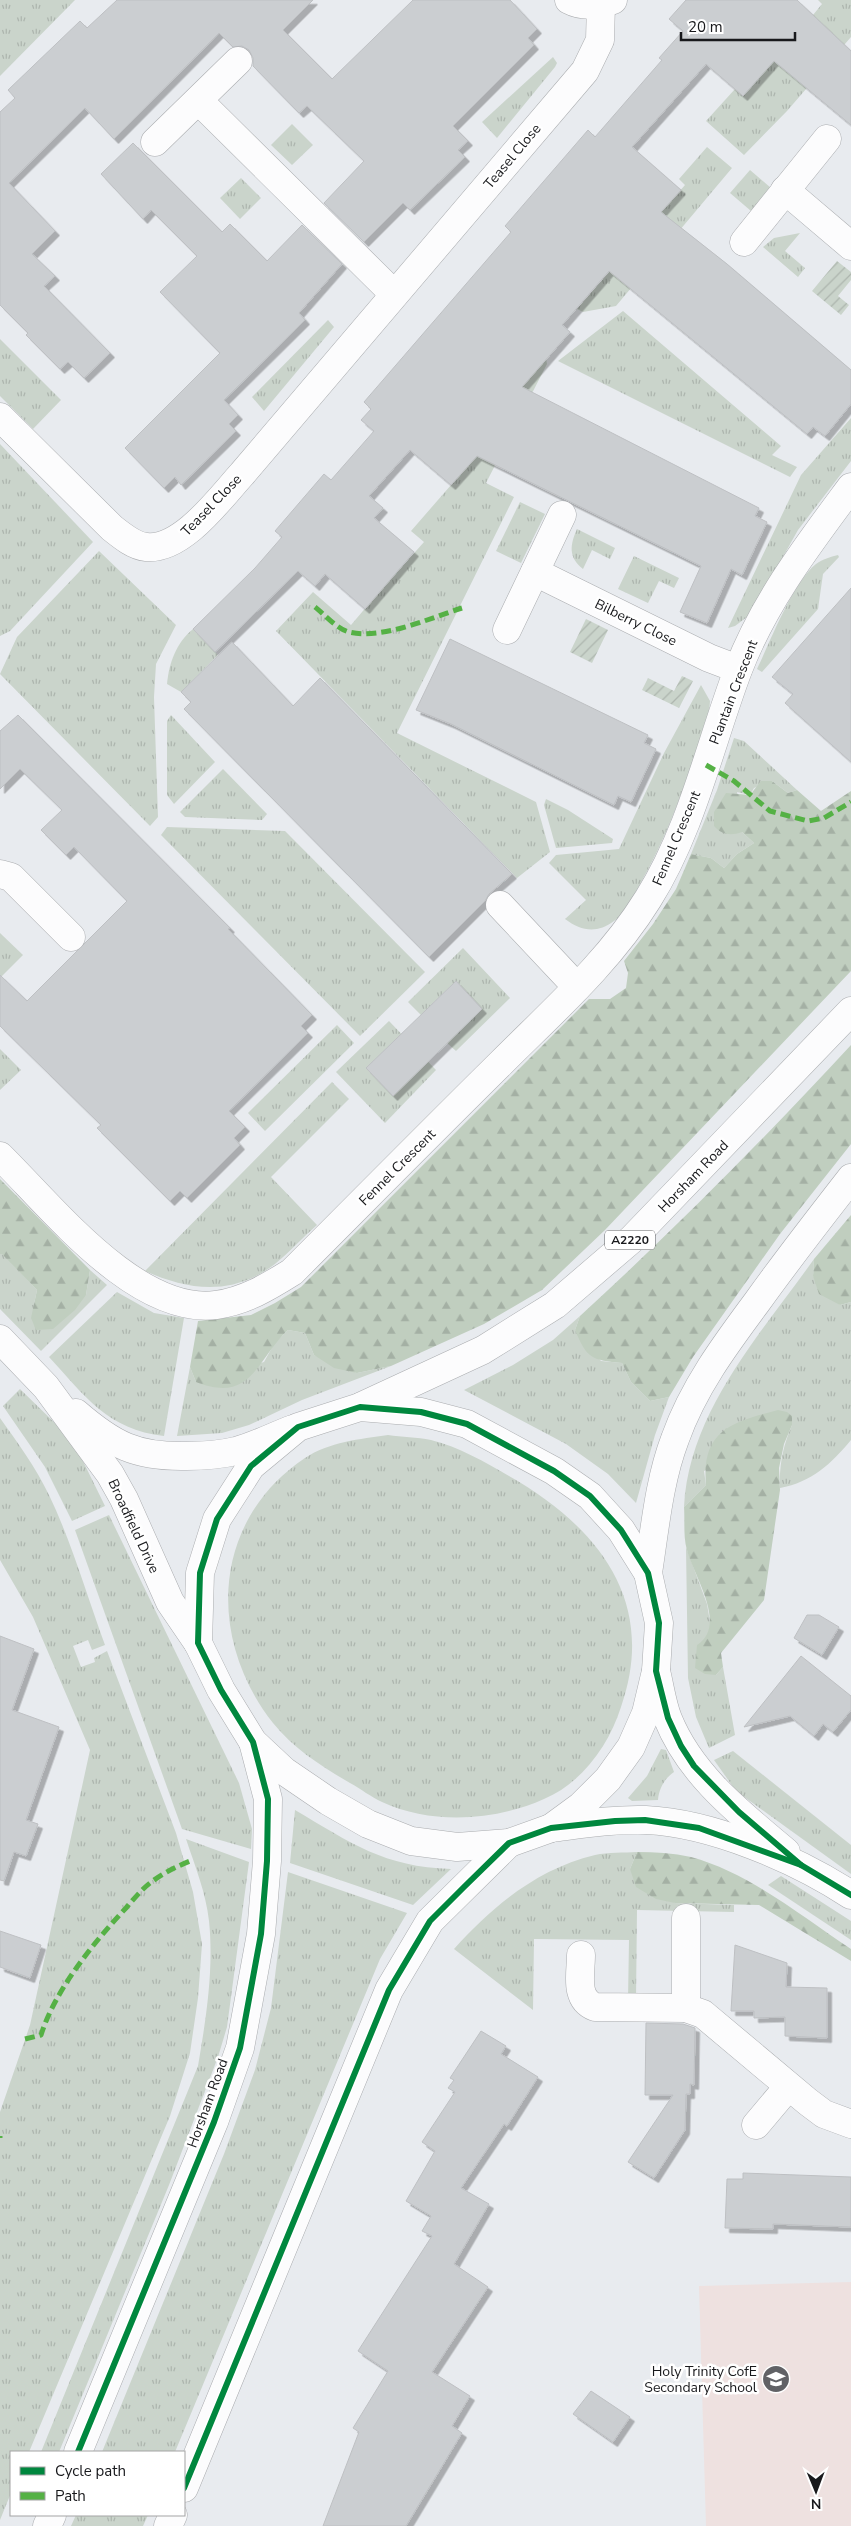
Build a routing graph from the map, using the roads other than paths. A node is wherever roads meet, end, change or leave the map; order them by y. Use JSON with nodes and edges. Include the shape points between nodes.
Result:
{"nodes":[{"id":1,"x":569,"y":0,"type":"edge"},
{"id":2,"x":607,"y":2,"type":"edge"},
{"id":3,"x":238,"y":61,"type":"dead end"},
{"id":4,"x":198,"y":101,"type":"junction"},
{"id":5,"x":827,"y":139,"type":"dead end"},
{"id":6,"x":155,"y":142,"type":"dead end"},
{"id":7,"x":785,"y":190,"type":"junction"},
{"id":8,"x":744,"y":242,"type":"dead end"},
{"id":9,"x":851,"y":246,"type":"edge"},
{"id":10,"x":394,"y":294,"type":"junction"},
{"id":11,"x":0,"y":417,"type":"edge"},
{"id":12,"x":846,"y":503,"type":"edge"},
{"id":13,"x":562,"y":515,"type":"dead end"},
{"id":14,"x":535,"y":572,"type":"junction"},
{"id":15,"x":507,"y":630,"type":"dead end"},
{"id":16,"x":738,"y":669,"type":"junction"},
{"id":17,"x":702,"y":775,"type":"joint"},
{"id":18,"x":0,"y":874,"type":"edge"},
{"id":19,"x":500,"y":906,"type":"dead end"},
{"id":20,"x":71,"y":937,"type":"dead end"},
{"id":21,"x":577,"y":987,"type":"junction"},
{"id":22,"x":851,"y":1011,"type":"edge"},
{"id":23,"x":0,"y":1156,"type":"edge"},
{"id":24,"x":851,"y":1178,"type":"edge"},
{"id":25,"x":0,"y":1339,"type":"edge"},
{"id":26,"x":46,"y":1387,"type":"junction"},
{"id":27,"x":360,"y":1407,"type":"junction"},
{"id":28,"x":298,"y":1427,"type":"junction"},
{"id":29,"x":648,"y":1573,"type":"junction"},
{"id":30,"x":198,"y":1643,"type":"junction"},
{"id":31,"x":656,"y":1671,"type":"junction"},
{"id":32,"x":253,"y":1742,"type":"junction"},
{"id":33,"x":551,"y":1828,"type":"junction"},
{"id":34,"x":510,"y":1842,"type":"junction"},
{"id":35,"x":801,"y":1864,"type":"junction"},
{"id":36,"x":851,"y":1895,"type":"edge"},
{"id":37,"x":686,"y":1918,"type":"dead end"},
{"id":38,"x":581,"y":1955,"type":"dead end"},
{"id":39,"x":686,"y":2008,"type":"junction"},
{"id":40,"x":788,"y":2087,"type":"junction"},
{"id":41,"x":851,"y":2124,"type":"edge"},
{"id":42,"x":756,"y":2125,"type":"dead end"},
{"id":43,"x":78,"y":2451,"type":"edge"},
{"id":44,"x":185,"y":2486,"type":"edge"}],
"edges":[{"from":1,"to":2,"type":"street","via":[[576,3]]},
{"from":2,"to":10,"type":"street","name":"Teasel Close","via":[[600,40],[585,71]]},
{"from":3,"to":4,"type":"street"},
{"from":4,"to":6,"type":"street"},
{"from":4,"to":10,"type":"street"},
{"from":5,"to":7,"type":"street"},
{"from":7,"to":8,"type":"street"},
{"from":7,"to":9,"type":"street"},
{"from":10,"to":11,"type":"street","name":"Teasel Close","via":[[230,487],[176,541],[163,547],[145,547],[112,528]]},
{"from":12,"to":16,"type":"street","name":"Plantain Crescent","via":[[794,565],[764,614]]},
{"from":13,"to":14,"type":"street"},
{"from":14,"to":15,"type":"street"},
{"from":14,"to":16,"type":"street","name":"Bilberry Close","via":[[709,658]]},
{"from":16,"to":17,"type":"street","name":"Plantain Crescent"},
{"from":17,"to":21,"type":"street","name":"Fennel Crescent","via":[[676,844],[649,898],[630,927]]},
{"from":18,"to":20,"type":"street","via":[[11,877]]},
{"from":19,"to":21,"type":"street"},
{"from":21,"to":23,"type":"street","name":"Fennel Crescent","via":[[292,1272],[236,1301],[214,1305],[191,1304],[146,1290],[99,1254]]},
{"from":22,"to":27,"type":"street","name":"Horsham Road","number":"A2220","via":[[632,1239],[555,1306],[483,1350]]},
{"from":24,"to":29,"type":"street","via":[[726,1343],[695,1392],[674,1439],[663,1482]]},
{"from":25,"to":26,"type":"street","name":"Broadfield Drive"},
{"from":26,"to":28,"type":"street","name":"Broadfield Drive","via":[[91,1426],[120,1445],[140,1453],[207,1456],[236,1451]]},
{"from":26,"to":30,"type":"street","name":"Broadfield Drive","via":[[110,1474],[170,1602]]},
{"from":27,"to":28,"type":"street","name":"Horsham Road"},
{"from":27,"to":29,"type":"street","via":[[421,1412],[467,1424],[554,1471],[590,1496],[621,1530]]},
{"from":28,"to":30,"type":"street","via":[[251,1466],[216,1519],[200,1573]]},
{"from":29,"to":31,"type":"street","via":[[659,1623]]},
{"from":30,"to":32,"type":"street","name":"Broadfield Drive","via":[[221,1690]]},
{"from":31,"to":33,"type":"street","via":[[646,1713],[631,1747],[608,1779],[581,1806]]},
{"from":31,"to":35,"type":"street","via":[[668,1718],[694,1766],[739,1812]]},
{"from":32,"to":34,"type":"street","via":[[284,1771],[328,1801],[368,1824],[411,1841],[457,1847]]},
{"from":32,"to":43,"type":"street","name":"Horsham Road","via":[[268,1799],[267,1861],[261,1934],[240,2048],[214,2122]]},
{"from":33,"to":34,"type":"street"},
{"from":33,"to":35,"type":"street","via":[[615,1821],[675,1823]]},
{"from":34,"to":44,"type":"street","via":[[430,1921],[389,1990]]},
{"from":35,"to":36,"type":"street"},
{"from":37,"to":39,"type":"street"},
{"from":38,"to":39,"type":"street","via":[[581,1995],[588,2004],[595,2007]]},
{"from":39,"to":40,"type":"street","via":[[703,2014]]},
{"from":40,"to":41,"type":"street","via":[[824,2114]]},
{"from":40,"to":42,"type":"street"}]}
